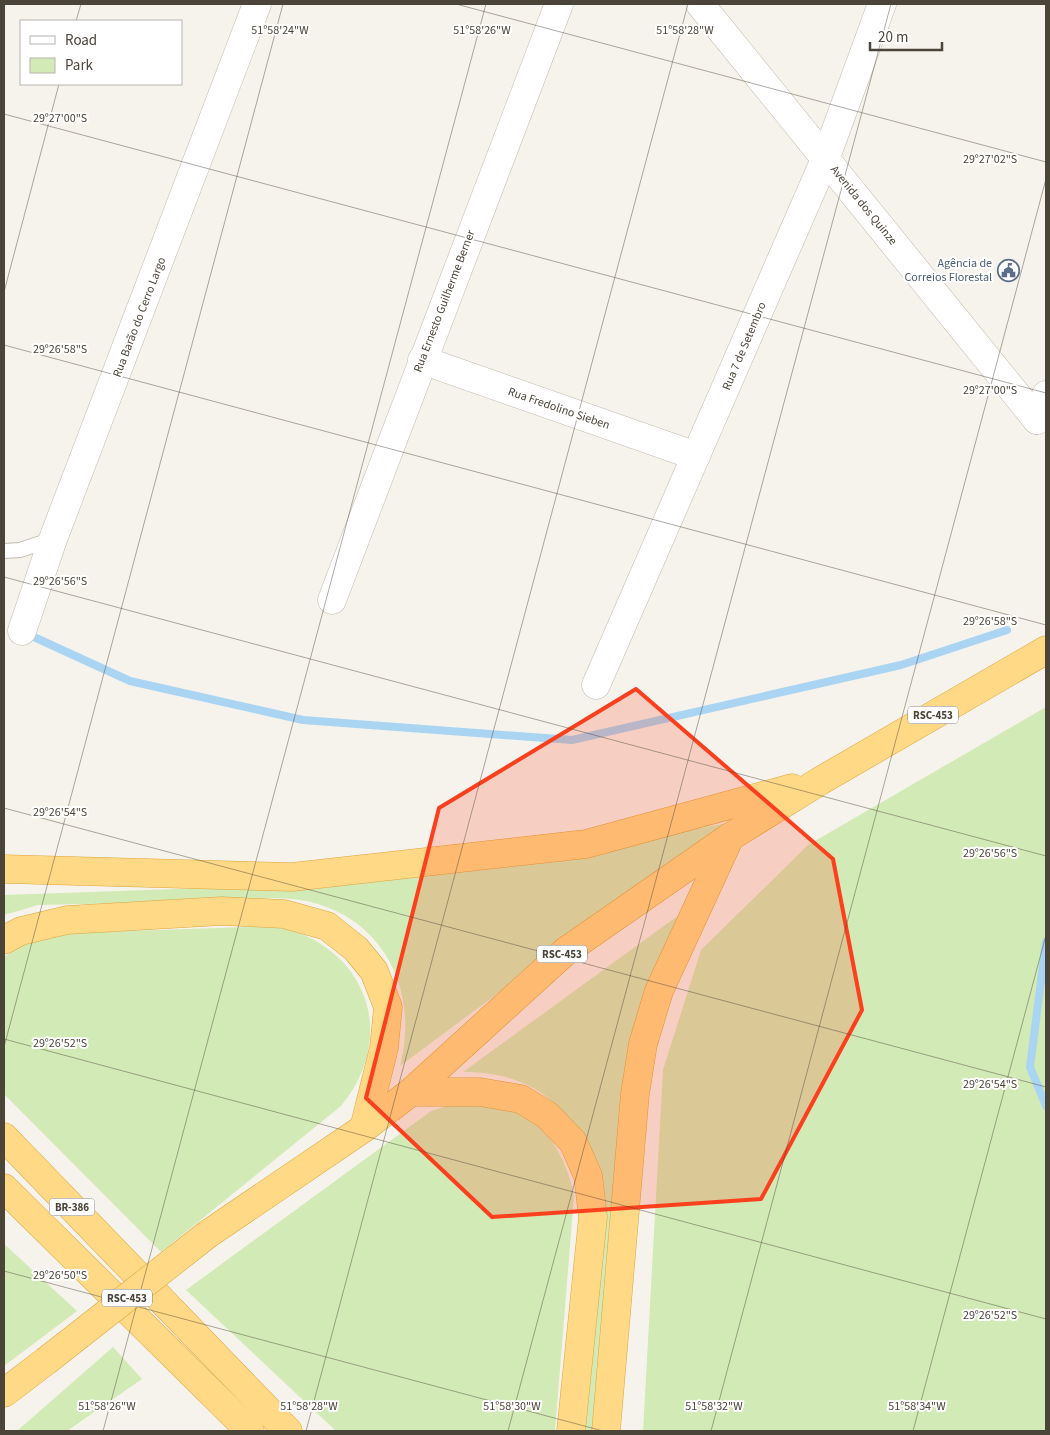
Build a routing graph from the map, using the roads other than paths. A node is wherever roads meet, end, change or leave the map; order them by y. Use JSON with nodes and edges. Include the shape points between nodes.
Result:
{"nodes":[{"id":1,"x":257,"y":4,"type":"edge"},
{"id":2,"x":559,"y":4,"type":"edge"},
{"id":3,"x":700,"y":4,"type":"edge"},
{"id":4,"x":882,"y":4,"type":"edge"},
{"id":5,"x":826,"y":157,"type":"junction"},
{"id":6,"x":422,"y":360,"type":"junction"},
{"id":7,"x":1043,"y":415,"type":"edge"},
{"id":8,"x":696,"y":456,"type":"junction"},
{"id":9,"x":53,"y":539,"type":"junction"},
{"id":10,"x":4,"y":551,"type":"edge"},
{"id":11,"x":332,"y":600,"type":"dead end"},
{"id":12,"x":22,"y":631,"type":"dead end"},
{"id":13,"x":1046,"y":650,"type":"edge"},
{"id":14,"x":596,"y":685,"type":"dead end"},
{"id":15,"x":820,"y":781,"type":"junction"},
{"id":16,"x":730,"y":837,"type":"junction"},
{"id":17,"x":4,"y":869,"type":"edge"},
{"id":18,"x":4,"y":940,"type":"edge"},
{"id":19,"x":410,"y":1092,"type":"junction"},
{"id":20,"x":364,"y":1128,"type":"junction"},
{"id":21,"x":4,"y":1137,"type":"edge"},
{"id":22,"x":4,"y":1188,"type":"edge"},
{"id":23,"x":4,"y":1393,"type":"edge"},
{"id":24,"x":250,"y":1431,"type":"edge"},
{"id":25,"x":288,"y":1431,"type":"edge"},
{"id":26,"x":571,"y":1431,"type":"edge"},
{"id":27,"x":606,"y":1431,"type":"edge"}],
"edges":[{"from":1,"to":9,"type":"street","name":"Rua Barão do Cerro Largo"},
{"from":2,"to":6,"type":"street","name":"Rua Ernesto Guilherme Berner"},
{"from":3,"to":5,"type":"street","name":"Avenida dos Quinze"},
{"from":4,"to":5,"type":"street","name":"Rua 7 de Setembro"},
{"from":5,"to":7,"type":"street","name":"Avenida dos Quinze"},
{"from":5,"to":8,"type":"street","name":"Rua 7 de Setembro"},
{"from":6,"to":8,"type":"street","name":"Rua Fredolino Sieben"},
{"from":6,"to":11,"type":"street","name":"Rua Ernesto Guilherme Berner"},
{"from":8,"to":14,"type":"street","name":"Rua 7 de Setembro"},
{"from":9,"to":10,"type":"lane","via":[[20,550]]},
{"from":9,"to":12,"type":"street","name":"Rua Barão do Cerro Largo"},
{"from":13,"to":15,"type":"highway","number":"RSC-453"},
{"from":15,"to":16,"type":"highway","number":"RSC-453"},
{"from":15,"to":17,"type":"highway","via":[[586,844],[292,877]]},
{"from":16,"to":19,"type":"highway","number":"RSC-453","via":[[566,951]]},
{"from":16,"to":27,"type":"highway","via":[[659,991],[643,1044],[635,1094]]},
{"from":18,"to":20,"type":"highway","via":[[21,931],[67,920],[222,912],[284,914],[327,926],[356,949],[374,971],[388,1006],[384,1048]]},
{"from":19,"to":20,"type":"highway","number":"RSC-453"},
{"from":19,"to":26,"type":"highway","via":[[480,1092],[521,1100],[547,1115],[573,1142],[588,1176],[593,1217]]},
{"from":20,"to":23,"type":"highway","number":"RSC-453","bridge":true,"via":[[208,1234]]},
{"from":21,"to":25,"type":"highway","number":"BR-386"},
{"from":22,"to":24,"type":"highway","number":"BR-386"}]}
